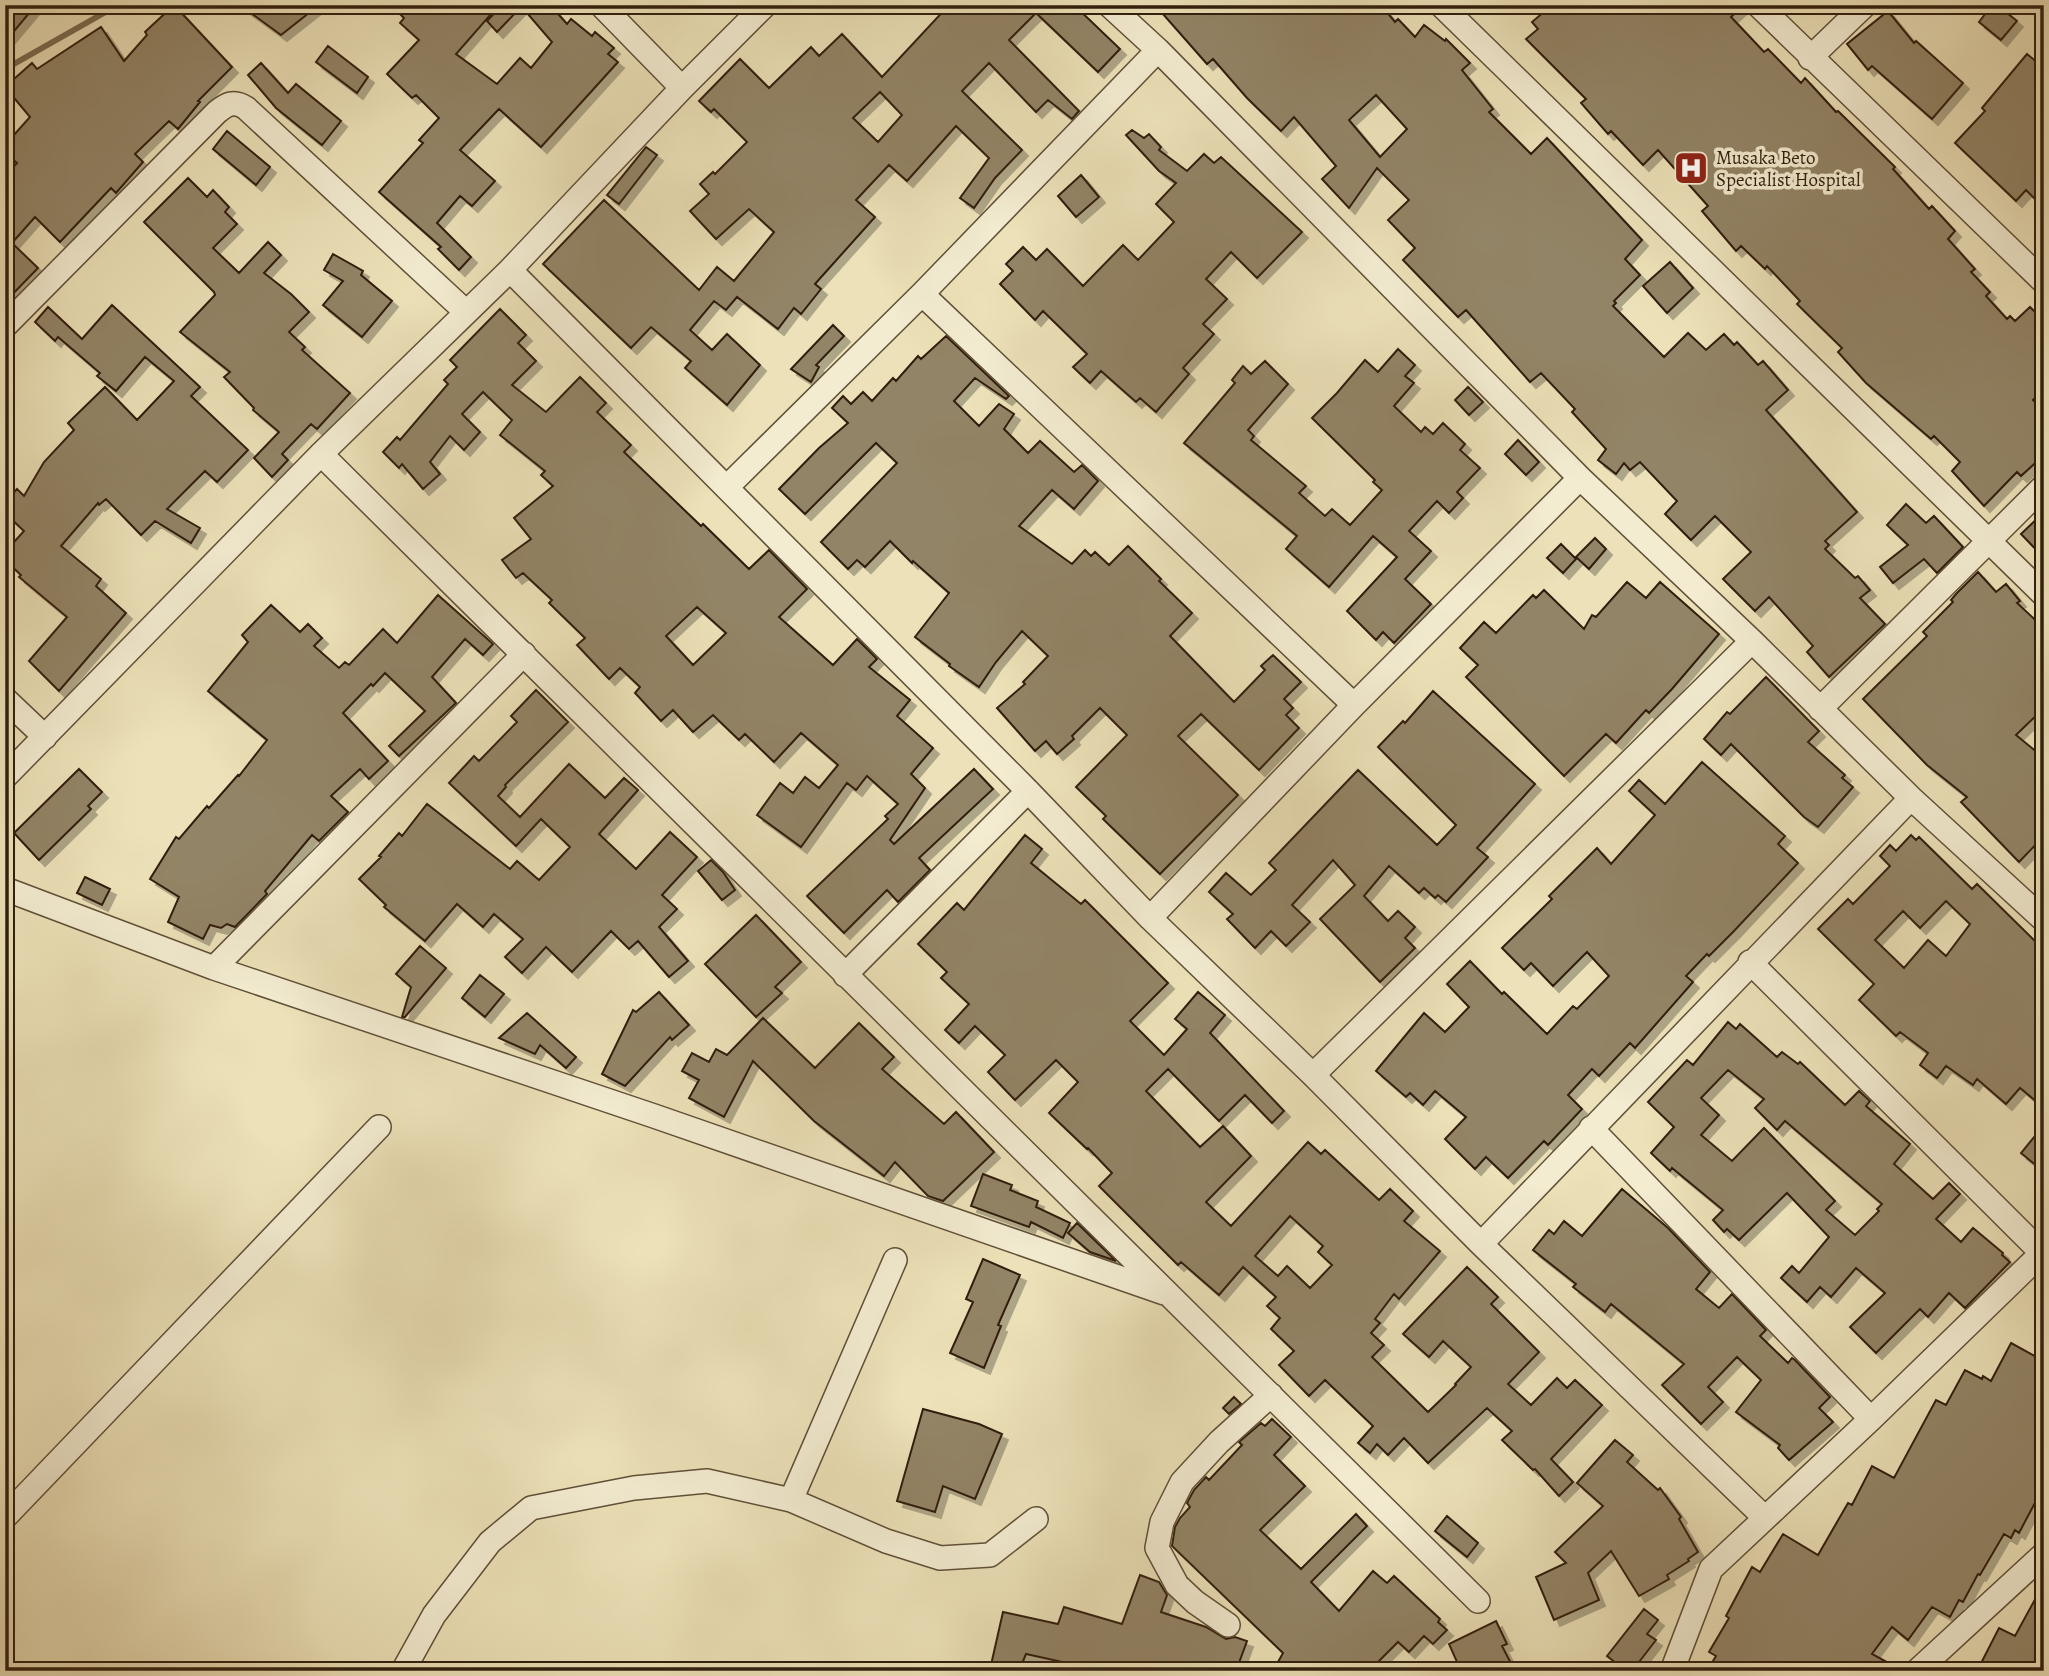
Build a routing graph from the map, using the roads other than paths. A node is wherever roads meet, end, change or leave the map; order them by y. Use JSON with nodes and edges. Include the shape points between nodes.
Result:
{"nodes":[{"id":1,"x":601,"y":5,"type":"edge"},
{"id":2,"x":765,"y":5,"type":"edge"},
{"id":3,"x":1110,"y":5,"type":"edge"},
{"id":4,"x":1441,"y":5,"type":"edge"},
{"id":5,"x":1758,"y":5,"type":"edge"},
{"id":6,"x":1865,"y":5,"type":"edge"},
{"id":7,"x":1158,"y":50,"type":"junction"},
{"id":8,"x":1810,"y":58,"type":"junction"},
{"id":9,"x":682,"y":88,"type":"junction"},
{"id":10,"x":510,"y":270,"type":"junction"},
{"id":11,"x":2044,"y":282,"type":"edge"},
{"id":12,"x":922,"y":294,"type":"junction"},
{"id":13,"x":466,"y":311,"type":"junction"},
{"id":14,"x":5,"y":326,"type":"edge"},
{"id":15,"x":321,"y":454,"type":"junction"},
{"id":16,"x":1580,"y":478,"type":"junction"},
{"id":17,"x":2044,"y":486,"type":"edge"},
{"id":18,"x":727,"y":487,"type":"junction"},
{"id":19,"x":1990,"y":540,"type":"junction"},
{"id":20,"x":2044,"y":595,"type":"edge"},
{"id":21,"x":1752,"y":641,"type":"junction"},
{"id":22,"x":524,"y":654,"type":"junction"},
{"id":23,"x":5,"y":699,"type":"edge"},
{"id":24,"x":1354,"y":705,"type":"junction"},
{"id":25,"x":1820,"y":709,"type":"junction"},
{"id":26,"x":46,"y":737,"type":"junction"},
{"id":27,"x":5,"y":777,"type":"edge"},
{"id":28,"x":1028,"y":791,"type":"junction"},
{"id":29,"x":1910,"y":798,"type":"junction"},
{"id":30,"x":5,"y":890,"type":"edge"},
{"id":31,"x":1150,"y":918,"type":"junction"},
{"id":32,"x":2044,"y":920,"type":"edge"},
{"id":33,"x":1750,"y":962,"type":"junction"},
{"id":34,"x":214,"y":968,"type":"junction"},
{"id":35,"x":845,"y":975,"type":"junction"},
{"id":36,"x":1313,"y":1075,"type":"junction"},
{"id":37,"x":379,"y":1128,"type":"dead end"},
{"id":38,"x":1591,"y":1128,"type":"junction"},
{"id":39,"x":1481,"y":1244,"type":"junction"},
{"id":40,"x":2043,"y":1252,"type":"edge"},
{"id":41,"x":895,"y":1260,"type":"dead end"},
{"id":42,"x":1170,"y":1295,"type":"junction"},
{"id":43,"x":1271,"y":1395,"type":"junction"},
{"id":44,"x":1871,"y":1419,"type":"junction"},
{"id":45,"x":791,"y":1500,"type":"junction"},
{"id":46,"x":5,"y":1517,"type":"edge"},
{"id":47,"x":1764,"y":1517,"type":"junction"},
{"id":48,"x":1036,"y":1519,"type":"dead end"},
{"id":49,"x":2044,"y":1554,"type":"edge"},
{"id":50,"x":1478,"y":1601,"type":"dead end"},
{"id":51,"x":1228,"y":1625,"type":"dead end"},
{"id":52,"x":403,"y":1671,"type":"edge"},
{"id":53,"x":1672,"y":1671,"type":"edge"},
{"id":54,"x":1917,"y":1671,"type":"edge"}],
"edges":[{"from":1,"to":9,"type":"street"},
{"from":2,"to":9,"type":"street"},
{"from":3,"to":7,"type":"street"},
{"from":4,"to":19,"type":"street"},
{"from":5,"to":8,"type":"street"},
{"from":6,"to":8,"type":"street"},
{"from":7,"to":12,"type":"street"},
{"from":7,"to":16,"type":"street"},
{"from":8,"to":11,"type":"street"},
{"from":9,"to":10,"type":"street"},
{"from":10,"to":13,"type":"street"},
{"from":10,"to":18,"type":"street"},
{"from":12,"to":18,"type":"street"},
{"from":12,"to":24,"type":"street"},
{"from":13,"to":14,"type":"street","via":[[246,108],[233,103],[217,112]]},
{"from":13,"to":15,"type":"street"},
{"from":15,"to":22,"type":"street"},
{"from":15,"to":26,"type":"street"},
{"from":16,"to":21,"type":"street"},
{"from":16,"to":24,"type":"street"},
{"from":17,"to":19,"type":"street"},
{"from":18,"to":28,"type":"street"},
{"from":19,"to":20,"type":"street"},
{"from":19,"to":25,"type":"street"},
{"from":21,"to":25,"type":"street"},
{"from":21,"to":36,"type":"street"},
{"from":22,"to":34,"type":"street"},
{"from":22,"to":35,"type":"street"},
{"from":23,"to":26,"type":"street"},
{"from":24,"to":31,"type":"street"},
{"from":25,"to":29,"type":"street"},
{"from":26,"to":27,"type":"street"},
{"from":28,"to":31,"type":"street"},
{"from":28,"to":35,"type":"street"},
{"from":29,"to":32,"type":"street"},
{"from":29,"to":33,"type":"street"},
{"from":30,"to":34,"type":"street"},
{"from":31,"to":36,"type":"street"},
{"from":33,"to":38,"type":"street"},
{"from":33,"to":40,"type":"street"},
{"from":34,"to":42,"type":"street"},
{"from":35,"to":42,"type":"street"},
{"from":36,"to":39,"type":"street"},
{"from":37,"to":46,"type":"street"},
{"from":38,"to":39,"type":"street"},
{"from":38,"to":44,"type":"street"},
{"from":39,"to":47,"type":"street"},
{"from":40,"to":44,"type":"street"},
{"from":41,"to":45,"type":"street"},
{"from":42,"to":43,"type":"street"},
{"from":43,"to":50,"type":"street"},
{"from":43,"to":51,"type":"street","via":[[1182,1482],[1162,1522],[1157,1548],[1177,1585]]},
{"from":44,"to":47,"type":"street"},
{"from":45,"to":48,"type":"street","via":[[886,1541],[940,1558],[990,1555]]},
{"from":45,"to":52,"type":"street","via":[[707,1481],[634,1488],[531,1508],[490,1542],[434,1615]]},
{"from":47,"to":53,"type":"street","via":[[1711,1569]]},
{"from":49,"to":54,"type":"street"}]}
